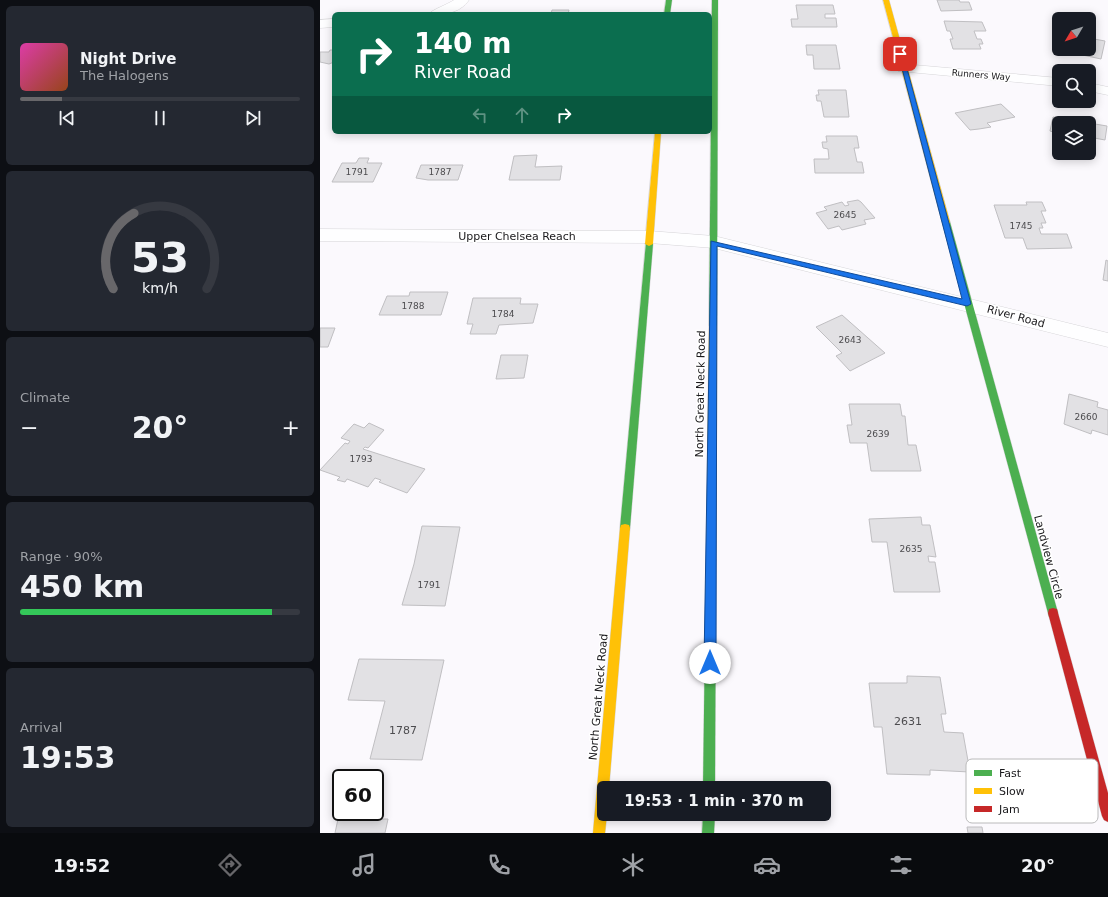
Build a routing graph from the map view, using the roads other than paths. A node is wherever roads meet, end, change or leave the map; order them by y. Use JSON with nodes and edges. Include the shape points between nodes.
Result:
{"nodes":[{"id":1,"x":462,"y":0,"type":"edge"},
{"id":2,"x":669,"y":0,"type":"edge"},
{"id":3,"x":715,"y":0,"type":"edge"},
{"id":4,"x":886,"y":0,"type":"edge"},
{"id":5,"x":441,"y":12,"type":"edge"},
{"id":6,"x":667,"y":12,"type":"edge"},
{"id":7,"x":332,"y":23,"type":"edge"},
{"id":8,"x":320,"y":24,"type":"edge"},
{"id":9,"x":903,"y":68,"type":"junction"},
{"id":10,"x":1052,"y":81,"type":"edge"},
{"id":11,"x":1096,"y":89,"type":"edge"},
{"id":12,"x":1108,"y":91,"type":"edge"},
{"id":13,"x":658,"y":134,"type":"edge"},
{"id":14,"x":320,"y":235,"type":"edge"},
{"id":15,"x":649,"y":237,"type":"junction"},
{"id":16,"x":714,"y":242,"type":"junction"},
{"id":17,"x":967,"y":304,"type":"junction"},
{"id":18,"x":1108,"y":340,"type":"edge"},
{"id":19,"x":1092,"y":759,"type":"edge"},
{"id":20,"x":1098,"y":780,"type":"edge"},
{"id":21,"x":709,"y":781,"type":"edge"},
{"id":22,"x":1108,"y":816,"type":"edge"},
{"id":23,"x":708,"y":821,"type":"edge"},
{"id":24,"x":599,"y":833,"type":"edge"},
{"id":25,"x":708,"y":833,"type":"edge"}],
"edges":[{"from":1,"to":5,"type":"street"},
{"from":2,"to":6,"type":"main road"},
{"from":3,"to":16,"type":"main road","name":"North Great Neck Road"},
{"from":4,"to":9,"type":"main road","name":"Landview Circle"},
{"from":7,"to":8,"type":"street"},
{"from":9,"to":10,"type":"street","name":"Runners Way"},
{"from":9,"to":17,"type":"main road","name":"Landview Circle"},
{"from":11,"to":12,"type":"street"},
{"from":13,"to":15,"type":"main road","name":"North Great Neck Road"},
{"from":14,"to":15,"type":"street","name":"Upper Chelsea Reach"},
{"from":15,"to":16,"type":"street","name":"Upper Chelsea Reach"},
{"from":15,"to":24,"type":"main road","name":"North Great Neck Road"},
{"from":16,"to":17,"type":"street","name":"River Road"},
{"from":16,"to":21,"type":"main road","name":"North Great Neck Road"},
{"from":17,"to":18,"type":"street","name":"River Road"},
{"from":17,"to":19,"type":"main road","name":"Landview Circle"},
{"from":20,"to":22,"type":"main road","name":"Landview Circle"},
{"from":23,"to":25,"type":"main road"}]}
